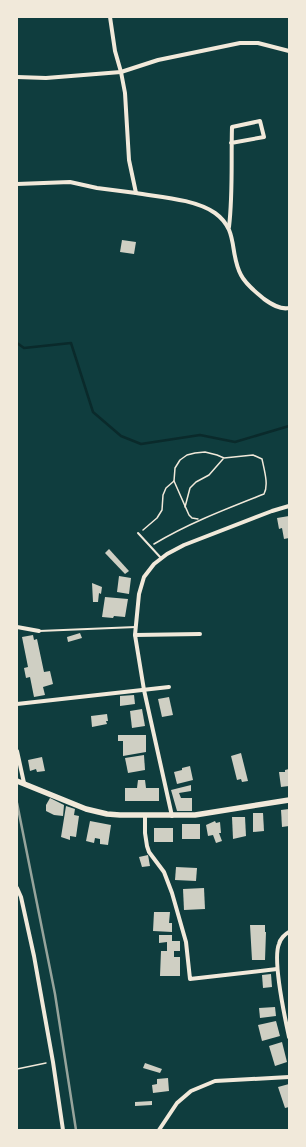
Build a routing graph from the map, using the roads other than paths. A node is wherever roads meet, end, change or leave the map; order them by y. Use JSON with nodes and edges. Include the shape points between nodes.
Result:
{"nodes":[{"id":1,"x":110,"y":17,"type":"edge"},
{"id":2,"x":289,"y":51,"type":"edge"},
{"id":3,"x":121,"y":72,"type":"junction"},
{"id":4,"x":17,"y":77,"type":"edge"},
{"id":5,"x":231,"y":143,"type":"junction"},
{"id":6,"x":17,"y":184,"type":"edge"},
{"id":7,"x":136,"y":193,"type":"junction"},
{"id":8,"x":229,"y":227,"type":"junction"},
{"id":9,"x":289,"y":308,"type":"edge"},
{"id":10,"x":289,"y":506,"type":"edge"},
{"id":11,"x":138,"y":533,"type":"road end"},
{"id":12,"x":161,"y":558,"type":"junction"},
{"id":13,"x":17,"y":627,"type":"edge"},
{"id":14,"x":136,"y":627,"type":"junction"},
{"id":15,"x":39,"y":631,"type":"joint"},
{"id":16,"x":200,"y":634,"type":"dead end"},
{"id":17,"x":135,"y":635,"type":"junction"},
{"id":18,"x":169,"y":687,"type":"dead end"},
{"id":19,"x":144,"y":690,"type":"junction"},
{"id":20,"x":17,"y":704,"type":"edge"},
{"id":21,"x":17,"y":751,"type":"edge"},
{"id":22,"x":17,"y":781,"type":"edge"},
{"id":23,"x":24,"y":783,"type":"junction"},
{"id":24,"x":289,"y":800,"type":"edge"},
{"id":25,"x":145,"y":816,"type":"junction"},
{"id":26,"x":172,"y":816,"type":"junction"},
{"id":27,"x":17,"y":888,"type":"edge"},
{"id":28,"x":289,"y":932,"type":"edge"},
{"id":29,"x":277,"y":969,"type":"junction"},
{"id":30,"x":289,"y":1037,"type":"edge"},
{"id":31,"x":289,"y":1077,"type":"edge"},
{"id":32,"x":63,"y":1130,"type":"edge"},
{"id":33,"x":159,"y":1130,"type":"edge"}],
"edges":[{"from":1,"to":3,"type":"street"},
{"from":2,"to":3,"type":"street","via":[[258,43],[240,43],[158,60]]},
{"from":3,"to":4,"type":"street","via":[[46,78]]},
{"from":3,"to":7,"type":"street"},
{"from":5,"to":5,"type":"street","via":[[232,126],[260,121],[264,137]]},
{"from":5,"to":8,"type":"street"},
{"from":6,"to":7,"type":"street","via":[[70,182]]},
{"from":7,"to":8,"type":"street","via":[[197,204],[215,213]]},
{"from":8,"to":9,"type":"street","via":[[241,276],[254,291],[272,305]]},
{"from":10,"to":12,"type":"street","via":[[184,545]]},
{"from":11,"to":12,"type":"lane"},
{"from":12,"to":14,"type":"street","via":[[144,577],[139,594]]},
{"from":13,"to":15,"type":"street"},
{"from":14,"to":15,"type":"lane"},
{"from":14,"to":17,"type":"street"},
{"from":16,"to":17,"type":"street"},
{"from":17,"to":19,"type":"street"},
{"from":18,"to":19,"type":"street"},
{"from":19,"to":20,"type":"street"},
{"from":19,"to":26,"type":"street"},
{"from":21,"to":23,"type":"street"},
{"from":22,"to":23,"type":"street"},
{"from":23,"to":25,"type":"street","via":[[95,812]]},
{"from":24,"to":26,"type":"street","via":[[195,815]]},
{"from":25,"to":26,"type":"street"},
{"from":25,"to":29,"type":"street","via":[[147,846],[164,872],[172,893],[186,942],[190,979]]},
{"from":27,"to":32,"type":"street","via":[[34,956]]},
{"from":28,"to":29,"type":"street","via":[[279,943]]},
{"from":29,"to":30,"type":"street"},
{"from":31,"to":33,"type":"street","via":[[215,1082],[191,1091],[177,1103]]}]}
